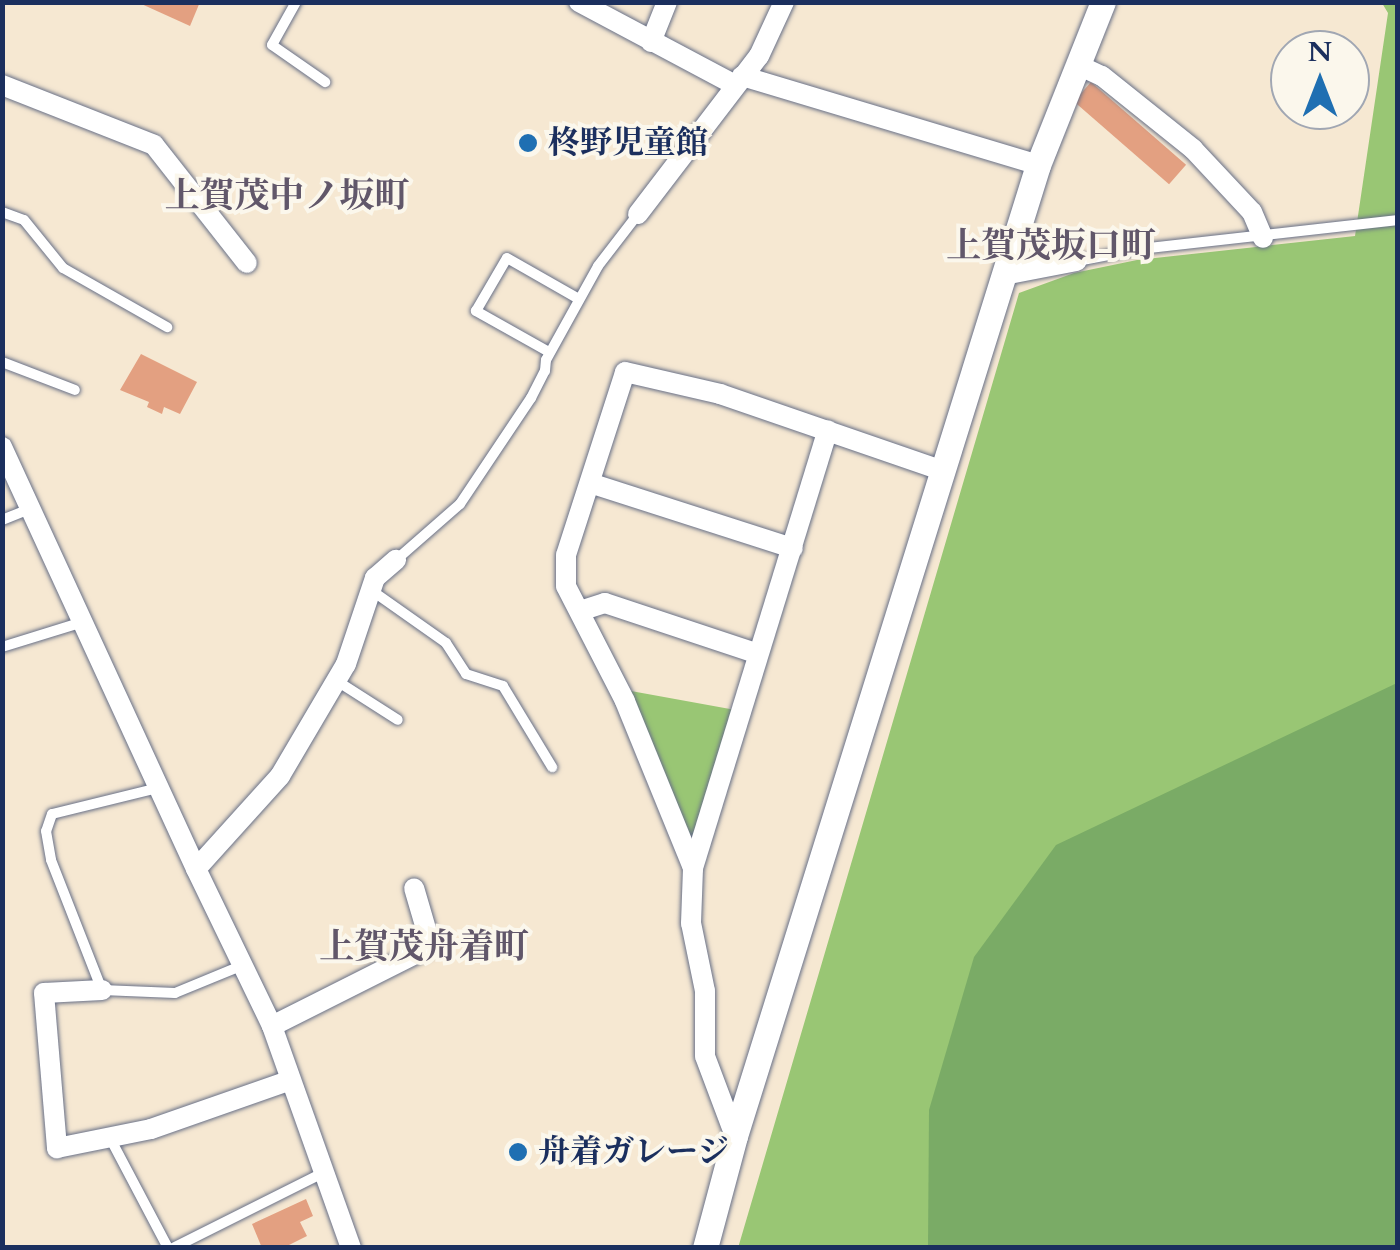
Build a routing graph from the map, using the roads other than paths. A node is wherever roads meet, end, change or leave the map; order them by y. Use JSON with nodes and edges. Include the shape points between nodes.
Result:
{"nodes":[{"id":1,"x":296,"y":2,"type":"edge"},
{"id":2,"x":579,"y":2,"type":"edge"},
{"id":3,"x":667,"y":2,"type":"edge"},
{"id":4,"x":784,"y":2,"type":"edge"},
{"id":5,"x":1103,"y":2,"type":"edge"},
{"id":6,"x":651,"y":42,"type":"junction"},
{"id":7,"x":1078,"y":65,"type":"junction"},
{"id":8,"x":738,"y":81,"type":"junction"},
{"id":9,"x":325,"y":82,"type":"dead end"},
{"id":10,"x":2,"y":84,"type":"edge"},
{"id":11,"x":1038,"y":165,"type":"junction"},
{"id":12,"x":2,"y":212,"type":"edge"},
{"id":13,"x":638,"y":214,"type":"joint"},
{"id":14,"x":1398,"y":220,"type":"edge"},
{"id":15,"x":1262,"y":238,"type":"junction"},
{"id":16,"x":1077,"y":261,"type":"joint"},
{"id":17,"x":247,"y":262,"type":"dead end"},
{"id":18,"x":1004,"y":275,"type":"junction"},
{"id":19,"x":579,"y":299,"type":"junction"},
{"id":20,"x":167,"y":328,"type":"dead end"},
{"id":21,"x":550,"y":352,"type":"junction"},
{"id":22,"x":2,"y":362,"type":"edge"},
{"id":23,"x":75,"y":390,"type":"dead end"},
{"id":24,"x":828,"y":430,"type":"junction"},
{"id":25,"x":2,"y":446,"type":"edge"},
{"id":26,"x":942,"y":472,"type":"junction"},
{"id":27,"x":590,"y":483,"type":"junction"},
{"id":28,"x":34,"y":508,"type":"junction"},
{"id":29,"x":2,"y":520,"type":"edge"},
{"id":30,"x":794,"y":548,"type":"junction"},
{"id":31,"x":396,"y":560,"type":"joint"},
{"id":32,"x":371,"y":590,"type":"junction"},
{"id":33,"x":580,"y":610,"type":"junction"},
{"id":34,"x":83,"y":622,"type":"junction"},
{"id":35,"x":2,"y":647,"type":"edge"},
{"id":36,"x":758,"y":654,"type":"junction"},
{"id":37,"x":336,"y":680,"type":"junction"},
{"id":38,"x":398,"y":720,"type":"dead end"},
{"id":39,"x":552,"y":767,"type":"dead end"},
{"id":40,"x":159,"y":788,"type":"junction"},
{"id":41,"x":693,"y":868,"type":"junction"},
{"id":42,"x":196,"y":870,"type":"junction"},
{"id":43,"x":414,"y":888,"type":"dead end"},
{"id":44,"x":242,"y":965,"type":"junction"},
{"id":45,"x":102,"y":990,"type":"junction"},
{"id":46,"x":272,"y":1026,"type":"junction"},
{"id":47,"x":291,"y":1080,"type":"junction"},
{"id":48,"x":736,"y":1136,"type":"junction"},
{"id":49,"x":110,"y":1137,"type":"junction"},
{"id":50,"x":323,"y":1174,"type":"junction"},
{"id":51,"x":171,"y":1248,"type":"edge"},
{"id":52,"x":350,"y":1248,"type":"edge"},
{"id":53,"x":705,"y":1248,"type":"edge"}],
"edges":[{"from":1,"to":9,"type":"lane","via":[[272,45]]},
{"from":2,"to":6,"type":"street"},
{"from":3,"to":6,"type":"street"},
{"from":4,"to":8,"type":"street","via":[[759,56]]},
{"from":5,"to":7,"type":"street"},
{"from":6,"to":8,"type":"street"},
{"from":7,"to":11,"type":"street"},
{"from":7,"to":15,"type":"street","via":[[1102,76],[1192,150],[1252,212]]},
{"from":8,"to":11,"type":"street"},
{"from":8,"to":13,"type":"street"},
{"from":10,"to":17,"type":"street","via":[[154,145]]},
{"from":11,"to":18,"type":"street"},
{"from":12,"to":20,"type":"lane","via":[[24,220],[64,268]]},
{"from":13,"to":19,"type":"lane"},
{"from":14,"to":15,"type":"lane"},
{"from":15,"to":16,"type":"lane"},
{"from":16,"to":18,"type":"street"},
{"from":18,"to":26,"type":"street"},
{"from":19,"to":21,"type":"lane"},
{"from":19,"to":21,"type":"lane","via":[[507,258],[476,311]]},
{"from":21,"to":31,"type":"lane","via":[[531,398],[460,504]]},
{"from":22,"to":23,"type":"lane"},
{"from":24,"to":26,"type":"street"},
{"from":24,"to":27,"type":"street","via":[[625,372]]},
{"from":24,"to":30,"type":"street"},
{"from":25,"to":28,"type":"street"},
{"from":26,"to":48,"type":"street"},
{"from":27,"to":30,"type":"street"},
{"from":27,"to":33,"type":"street","via":[[566,555],[566,586]]},
{"from":28,"to":29,"type":"lane"},
{"from":28,"to":34,"type":"street"},
{"from":30,"to":36,"type":"street"},
{"from":31,"to":32,"type":"street","via":[[374,578]]},
{"from":32,"to":37,"type":"street"},
{"from":32,"to":39,"type":"lane","via":[[446,643],[466,674],[502,686]]},
{"from":33,"to":36,"type":"street","via":[[605,603]]},
{"from":33,"to":41,"type":"street"},
{"from":34,"to":35,"type":"lane"},
{"from":34,"to":40,"type":"street"},
{"from":36,"to":41,"type":"street"},
{"from":37,"to":38,"type":"lane"},
{"from":37,"to":42,"type":"street","via":[[280,776]]},
{"from":40,"to":42,"type":"street"},
{"from":40,"to":45,"type":"lane","via":[[52,814],[46,831]]},
{"from":41,"to":48,"type":"street","via":[[691,923],[706,991],[706,1056]]},
{"from":42,"to":44,"type":"street"},
{"from":43,"to":46,"type":"street","via":[[432,946]]},
{"from":44,"to":45,"type":"lane","via":[[175,993]]},
{"from":44,"to":46,"type":"street"},
{"from":45,"to":49,"type":"street","via":[[44,993],[57,1148]]},
{"from":46,"to":47,"type":"street"},
{"from":47,"to":49,"type":"street"},
{"from":47,"to":50,"type":"street"},
{"from":48,"to":53,"type":"street"},
{"from":49,"to":51,"type":"lane"},
{"from":50,"to":51,"type":"lane"},
{"from":50,"to":52,"type":"street"}]}
